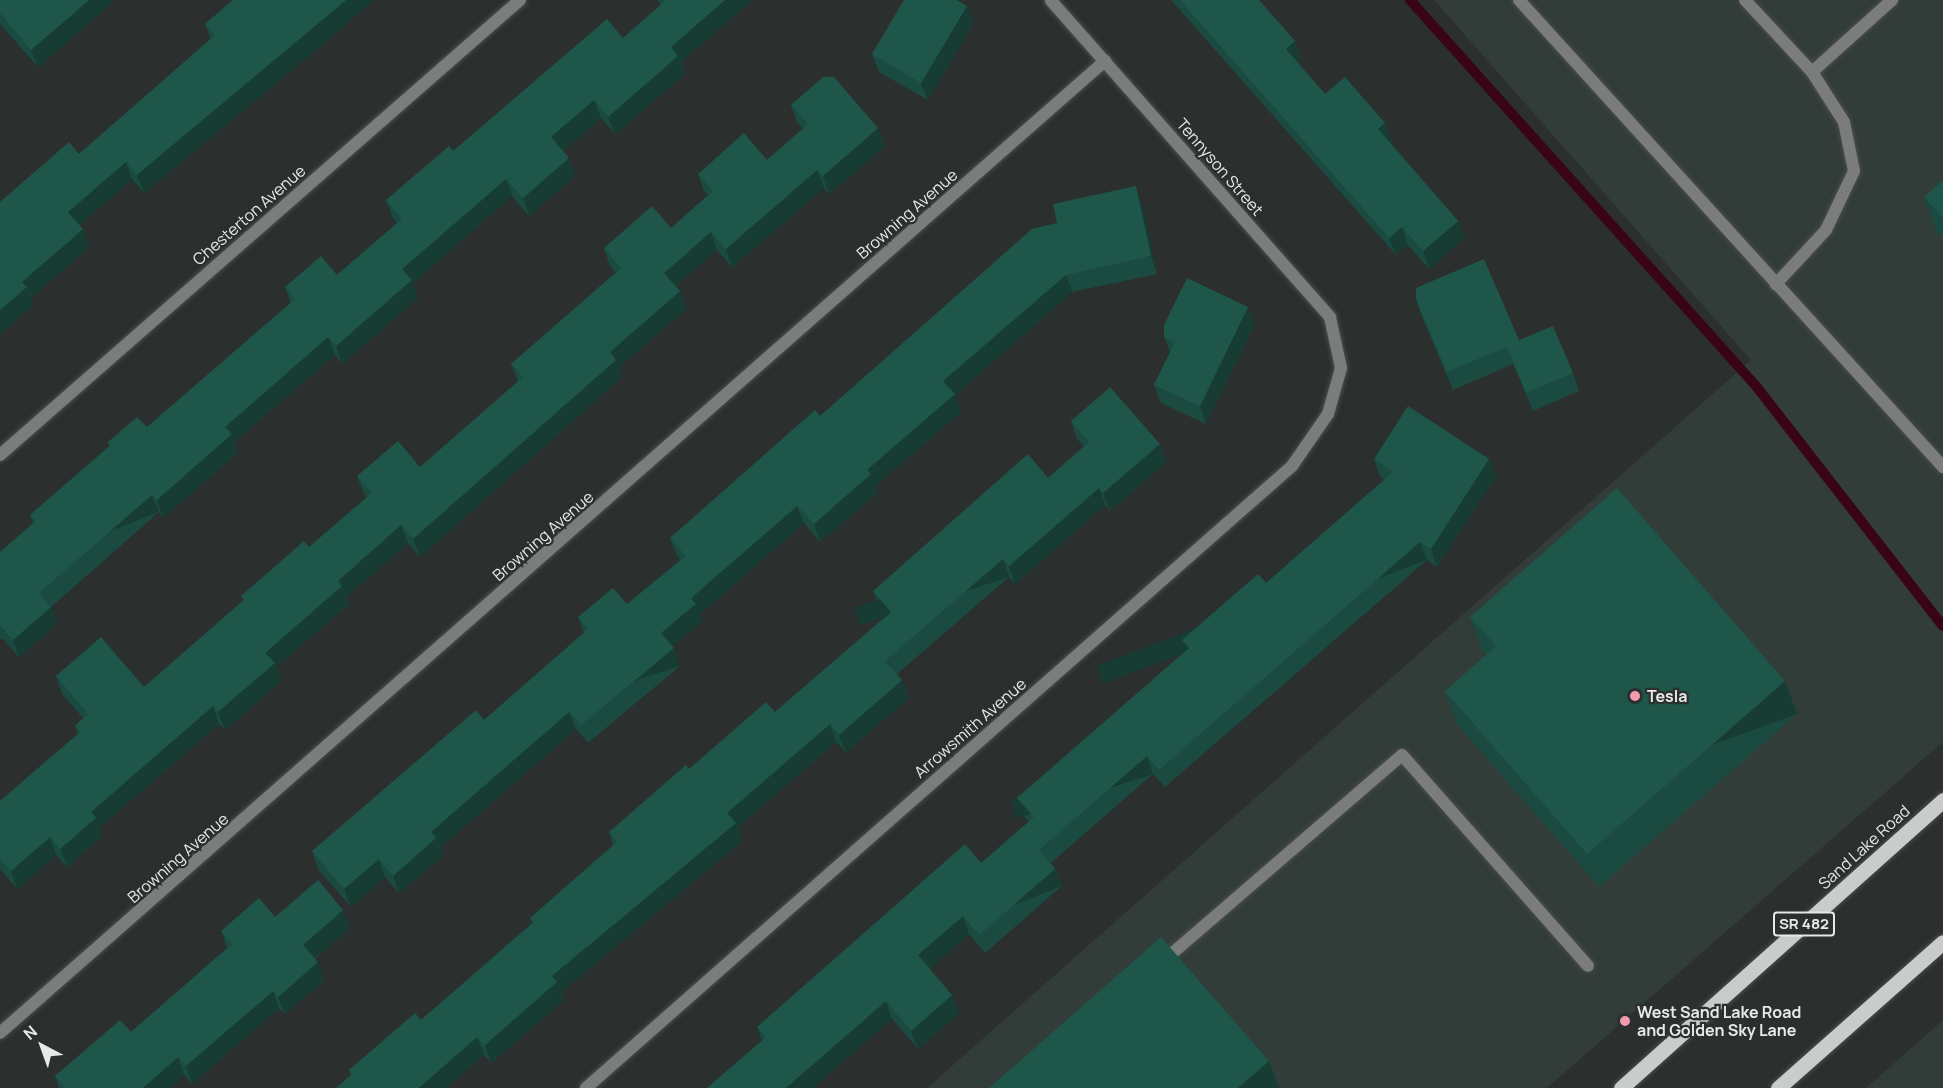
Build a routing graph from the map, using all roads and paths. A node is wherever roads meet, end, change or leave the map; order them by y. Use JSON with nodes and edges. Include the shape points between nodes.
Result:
{"nodes":[{"id":1,"x":520,"y":0,"type":"edge"},
{"id":2,"x":1051,"y":0,"type":"edge"},
{"id":3,"x":1519,"y":0,"type":"edge"},
{"id":4,"x":1745,"y":0,"type":"edge"},
{"id":5,"x":1892,"y":0,"type":"edge"},
{"id":6,"x":1105,"y":61,"type":"junction"},
{"id":7,"x":1812,"y":72,"type":"junction"},
{"id":8,"x":1776,"y":284,"type":"junction"},
{"id":9,"x":1341,"y":368,"type":"joint"},
{"id":10,"x":0,"y":455,"type":"edge"},
{"id":11,"x":1943,"y":467,"type":"edge"},
{"id":12,"x":1943,"y":800,"type":"edge"},
{"id":13,"x":1943,"y":942,"type":"edge"},
{"id":14,"x":1588,"y":966,"type":"dead end"},
{"id":15,"x":1152,"y":972,"type":"edge"},
{"id":16,"x":0,"y":1034,"type":"edge"},
{"id":17,"x":586,"y":1088,"type":"edge"},
{"id":18,"x":1621,"y":1088,"type":"edge"},
{"id":19,"x":1778,"y":1088,"type":"edge"}],
"edges":[{"from":1,"to":10,"type":"street","name":"Chesterton Avenue"},
{"from":2,"to":6,"type":"street","name":"Tennyson Street"},
{"from":3,"to":8,"type":"street"},
{"from":4,"to":7,"type":"street"},
{"from":5,"to":7,"type":"street"},
{"from":6,"to":9,"type":"street","name":"Tennyson Street","via":[[1330,317]]},
{"from":6,"to":16,"type":"street","name":"Browning Avenue"},
{"from":7,"to":8,"type":"street","via":[[1844,122],[1854,171],[1826,230]]},
{"from":8,"to":11,"type":"street"},
{"from":9,"to":17,"type":"street","name":"Arrowsmith Avenue","via":[[1328,414],[1292,466]]},
{"from":12,"to":18,"type":"main road","name":"Sand Lake Road","number":"SR 482"},
{"from":13,"to":19,"type":"main road"},
{"from":14,"to":15,"type":"street","via":[[1402,755]]}]}
